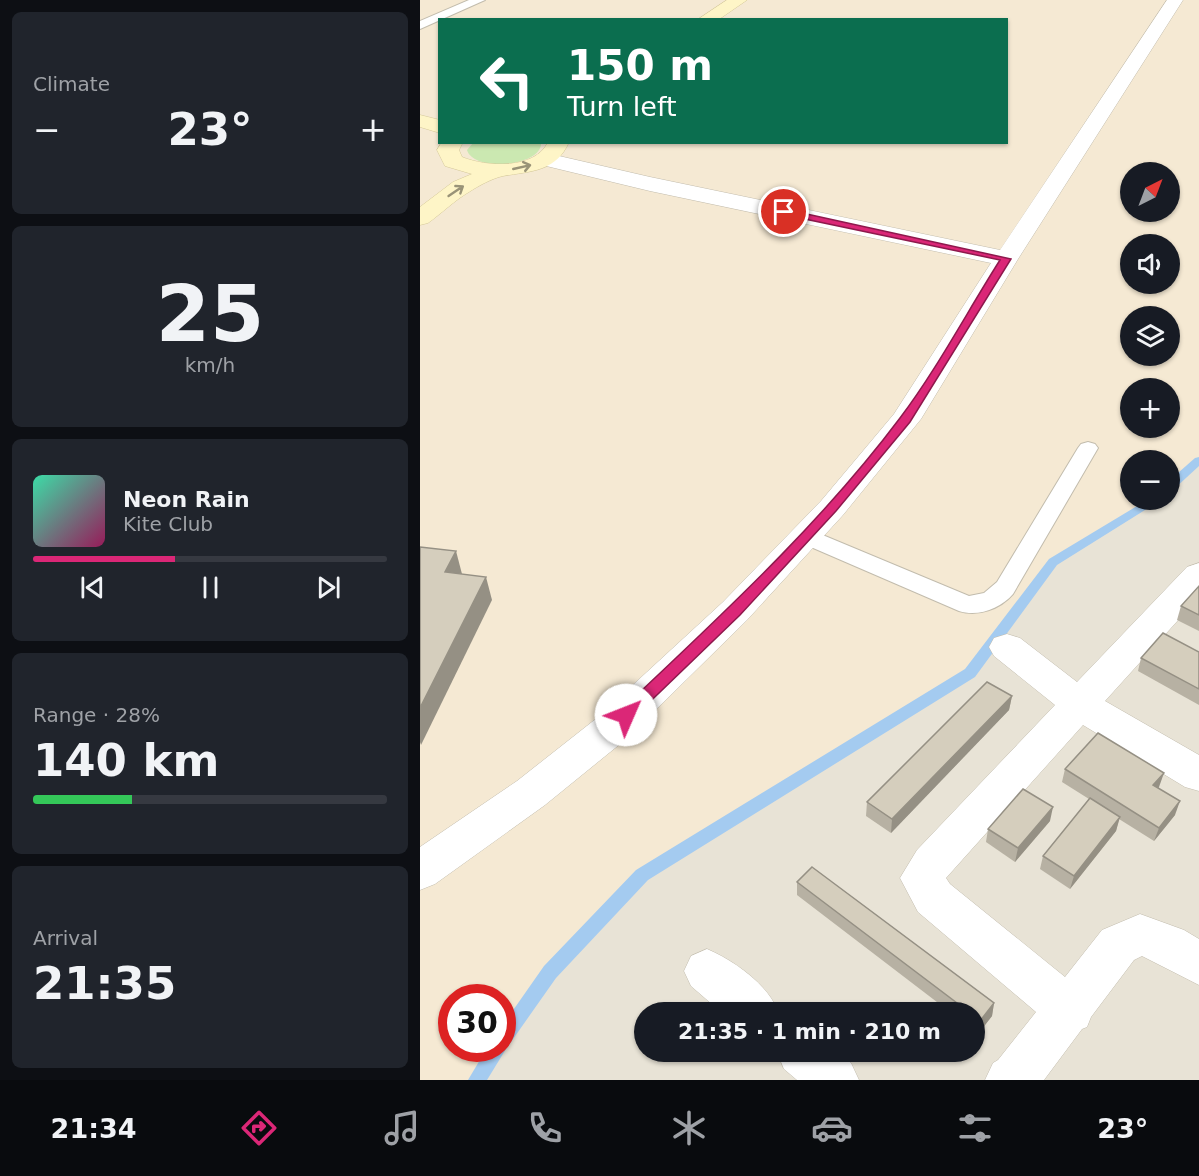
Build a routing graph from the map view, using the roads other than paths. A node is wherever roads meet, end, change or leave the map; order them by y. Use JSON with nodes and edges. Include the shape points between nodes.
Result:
{"nodes":[{"id":1,"x":479,"y":0,"type":"edge"},
{"id":2,"x":739,"y":0,"type":"edge"},
{"id":3,"x":1175,"y":0,"type":"edge"},
{"id":4,"x":757,"y":5,"type":"dead end"},
{"id":5,"x":708,"y":18,"type":"edge"},
{"id":6,"x":736,"y":18,"type":"edge"},
{"id":7,"x":420,"y":25,"type":"edge"},
{"id":8,"x":420,"y":121,"type":"edge"},
{"id":9,"x":438,"y":126,"type":"edge"},
{"id":10,"x":553,"y":151,"type":"edge"},
{"id":11,"x":448,"y":160,"type":"edge"},
{"id":12,"x":496,"y":171,"type":"junction"},
{"id":13,"x":420,"y":218,"type":"edge"},
{"id":14,"x":1006,"y":259,"type":"junction"},
{"id":15,"x":1088,"y":448,"type":"dead end"},
{"id":16,"x":805,"y":537,"type":"junction"},
{"id":17,"x":1199,"y":575,"type":"edge"},
{"id":18,"x":1007,"y":647,"type":"dead end"},
{"id":19,"x":1079,"y":704,"type":"junction"},
{"id":20,"x":1199,"y":775,"type":"edge"},
{"id":21,"x":420,"y":871,"type":"edge"},
{"id":22,"x":1199,"y":964,"type":"edge"},
{"id":23,"x":706,"y":971,"type":"dead end"},
{"id":24,"x":743,"y":1002,"type":"edge"},
{"id":25,"x":1070,"y":1011,"type":"junction"},
{"id":26,"x":813,"y":1062,"type":"edge"},
{"id":27,"x":834,"y":1080,"type":"edge"},
{"id":28,"x":1010,"y":1080,"type":"edge"}],
"edges":[{"from":1,"to":7,"type":"lane"},
{"from":2,"to":5,"type":"main road"},
{"from":3,"to":14,"type":"street"},
{"from":4,"to":6,"type":"main road"},
{"from":8,"to":9,"type":"main road"},
{"from":12,"to":10,"type":"main road","one_way":true,"via":[[524,167]]},
{"from":10,"to":14,"type":"street","via":[[650,184]]},
{"from":11,"to":12,"type":"main road","via":[[470,169]]},
{"from":13,"to":12,"type":"main road","one_way":true,"via":[[476,178]]},
{"from":14,"to":16,"type":"street","via":[[906,419]]},
{"from":15,"to":16,"type":"lane","via":[[999,597],[980,605],[966,605]]},
{"from":16,"to":21,"type":"street","via":[[735,611],[611,729],[531,794]]},
{"from":17,"to":19,"type":"street"},
{"from":18,"to":19,"type":"street"},
{"from":19,"to":20,"type":"street"},
{"from":19,"to":25,"type":"street","via":[[922,878],[934,898]]},
{"from":22,"to":25,"type":"street","via":[[1140,934],[1118,945]]},
{"from":23,"to":24,"type":"street"},
{"from":25,"to":28,"type":"street","via":[[1016,1078]]},
{"from":26,"to":27,"type":"street"}]}
